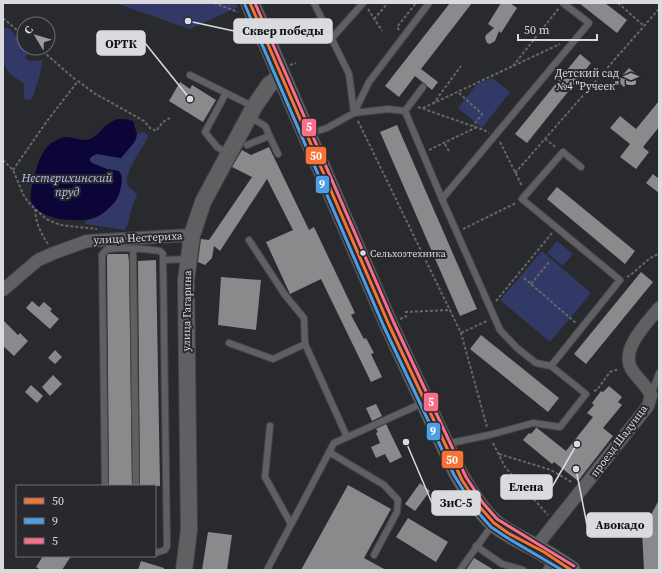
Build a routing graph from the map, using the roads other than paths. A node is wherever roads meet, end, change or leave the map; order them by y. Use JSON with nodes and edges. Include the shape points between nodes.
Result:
{"nodes":[{"id":1,"x":314,"y":3,"type":"edge"},
{"id":2,"x":429,"y":3,"type":"edge"},
{"id":3,"x":563,"y":3,"type":"edge"},
{"id":4,"x":365,"y":6,"type":"edge"},
{"id":5,"x":247,"y":8,"type":"edge"},
{"id":6,"x":332,"y":38,"type":"junction"},
{"id":7,"x":190,"y":75,"type":"dead end"},
{"id":8,"x":281,"y":76,"type":"junction"},
{"id":9,"x":423,"y":87,"type":"dead end"},
{"id":10,"x":226,"y":93,"type":"junction"},
{"id":11,"x":405,"y":111,"type":"junction"},
{"id":12,"x":251,"y":112,"type":"junction"},
{"id":13,"x":354,"y":113,"type":"junction"},
{"id":14,"x":307,"y":135,"type":"junction"},
{"id":15,"x":269,"y":136,"type":"junction"},
{"id":16,"x":247,"y":145,"type":"dead end"},
{"id":17,"x":229,"y":154,"type":"junction"},
{"id":18,"x":278,"y":154,"type":"dead end"},
{"id":19,"x":581,"y":167,"type":"dead end"},
{"id":20,"x":442,"y":199,"type":"junction"},
{"id":21,"x":192,"y":235,"type":"junction"},
{"id":22,"x":249,"y":240,"type":"dead end"},
{"id":23,"x":133,"y":249,"type":"junction"},
{"id":24,"x":189,"y":259,"type":"junction"},
{"id":25,"x":163,"y":260,"type":"junction"},
{"id":26,"x":3,"y":290,"type":"edge"},
{"id":27,"x":659,"y":308,"type":"edge"},
{"id":28,"x":229,"y":343,"type":"dead end"},
{"id":29,"x":305,"y":344,"type":"junction"},
{"id":30,"x":550,"y":366,"type":"junction"},
{"id":31,"x":659,"y":373,"type":"edge"},
{"id":32,"x":651,"y":395,"type":"junction"},
{"id":33,"x":425,"y":402,"type":"junction"},
{"id":34,"x":270,"y":426,"type":"dead end"},
{"id":35,"x":347,"y":437,"type":"junction"},
{"id":36,"x":444,"y":444,"type":"junction"},
{"id":37,"x":329,"y":452,"type":"junction"},
{"id":38,"x":105,"y":485,"type":"edge"},
{"id":39,"x":136,"y":485,"type":"edge"},
{"id":40,"x":494,"y":522,"type":"junction"},
{"id":41,"x":291,"y":524,"type":"junction"},
{"id":42,"x":476,"y":546,"type":"junction"},
{"id":43,"x":535,"y":548,"type":"junction"},
{"id":44,"x":156,"y":553,"type":"edge"},
{"id":45,"x":374,"y":555,"type":"dead end"},
{"id":46,"x":549,"y":564,"type":"edge"},
{"id":47,"x":184,"y":570,"type":"edge"},
{"id":48,"x":267,"y":570,"type":"edge"},
{"id":49,"x":460,"y":570,"type":"edge"},
{"id":50,"x":523,"y":570,"type":"edge"},
{"id":51,"x":571,"y":570,"type":"edge"}],
"edges":[{"from":1,"to":6,"type":"lane"},
{"from":2,"to":13,"type":"lane","via":[[369,82]]},
{"from":3,"to":20,"type":"lane","via":[[589,23]]},
{"from":4,"to":6,"type":"lane"},
{"from":5,"to":8,"type":"main road"},
{"from":6,"to":13,"type":"lane","via":[[349,74]]},
{"from":7,"to":10,"type":"lane"},
{"from":8,"to":12,"type":"street","name":"улица Гагарина","via":[[269,85]]},
{"from":8,"to":14,"type":"main road"},
{"from":9,"to":11,"type":"lane"},
{"from":10,"to":12,"type":"lane"},
{"from":10,"to":17,"type":"lane","via":[[205,132],[217,147]]},
{"from":11,"to":13,"type":"lane","via":[[388,109]]},
{"from":11,"to":20,"type":"lane"},
{"from":12,"to":15,"type":"lane","via":[[265,126]]},
{"from":12,"to":17,"type":"street","name":"улица Гагарина"},
{"from":13,"to":14,"type":"lane","via":[[327,128]]},
{"from":14,"to":33,"type":"main road"},
{"from":15,"to":16,"type":"lane"},
{"from":15,"to":18,"type":"lane"},
{"from":17,"to":21,"type":"street","name":"улица Гагарина","via":[[203,202]]},
{"from":19,"to":30,"type":"lane","via":[[563,152],[522,199],[620,280]]},
{"from":20,"to":30,"type":"lane","via":[[500,330],[536,363]]},
{"from":21,"to":24,"type":"street","name":"улица Гагарина"},
{"from":21,"to":26,"type":"street","name":"улица Нестериха","via":[[87,241],[38,260]]},
{"from":22,"to":29,"type":"lane","via":[[285,295],[304,318]]},
{"from":23,"to":25,"type":"lane","via":[[160,251]]},
{"from":23,"to":38,"type":"lane","via":[[108,249],[102,255]]},
{"from":23,"to":39,"type":"lane"},
{"from":24,"to":25,"type":"lane"},
{"from":24,"to":47,"type":"street","name":"улица Гагарина","via":[[186,288],[189,530]]},
{"from":25,"to":44,"type":"lane","via":[[167,546],[165,550]]},
{"from":27,"to":32,"type":"street","name":"проезд Шадунца","via":[[638,334],[630,349],[628,360]]},
{"from":28,"to":29,"type":"lane","via":[[273,359]]},
{"from":29,"to":35,"type":"lane"},
{"from":30,"to":36,"type":"lane","via":[[586,394],[560,427],[533,423]]},
{"from":31,"to":32,"type":"lane"},
{"from":32,"to":43,"type":"street","name":"проезд Шадунца","via":[[642,414]]},
{"from":33,"to":35,"type":"lane"},
{"from":33,"to":36,"type":"main road"},
{"from":34,"to":41,"type":"lane","via":[[265,477]]},
{"from":35,"to":37,"type":"lane","via":[[334,443]]},
{"from":36,"to":40,"type":"main road","via":[[468,491]]},
{"from":37,"to":41,"type":"lane"},
{"from":37,"to":45,"type":"lane","via":[[384,485],[398,500],[398,512]]},
{"from":40,"to":42,"type":"lane"},
{"from":40,"to":43,"type":"main road"},
{"from":41,"to":48,"type":"lane"},
{"from":42,"to":49,"type":"lane"},
{"from":42,"to":50,"type":"lane","via":[[502,564]]},
{"from":43,"to":46,"type":"main road"},
{"from":46,"to":51,"type":"main road"}]}
